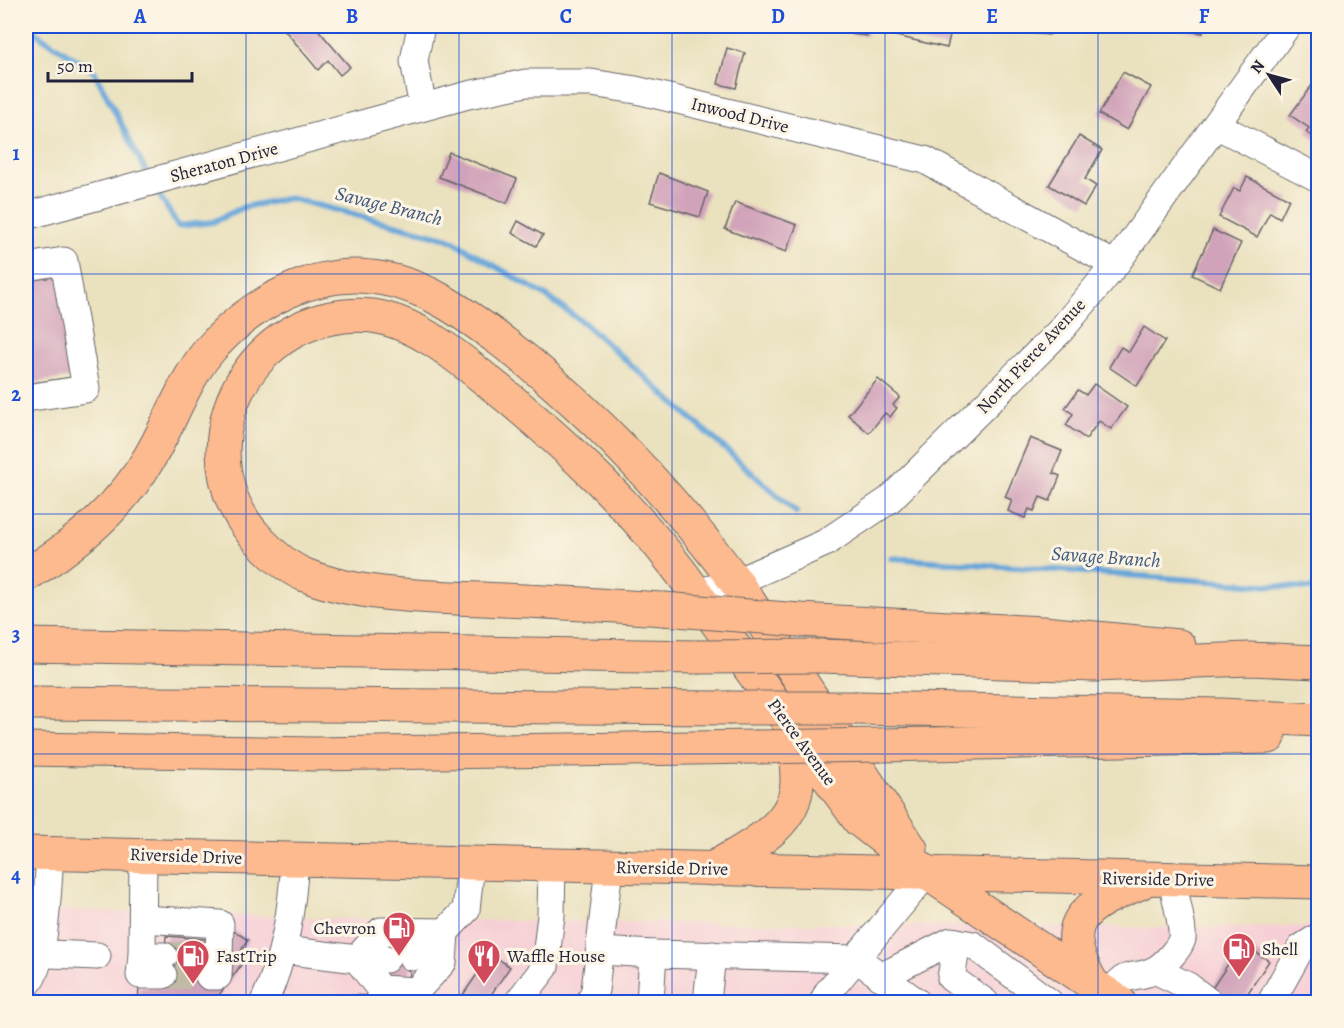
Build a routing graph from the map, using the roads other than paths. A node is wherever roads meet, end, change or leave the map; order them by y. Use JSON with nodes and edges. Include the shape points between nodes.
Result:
{"nodes":[{"id":1,"x":421,"y":26,"type":"edge"},
{"id":2,"x":1287,"y":26,"type":"edge"},
{"id":3,"x":423,"y":107,"type":"junction"},
{"id":4,"x":1216,"y":125,"type":"junction"},
{"id":5,"x":1318,"y":178,"type":"edge"},
{"id":6,"x":26,"y":216,"type":"edge"},
{"id":7,"x":1114,"y":265,"type":"junction"},
{"id":8,"x":26,"y":267,"type":"edge"},
{"id":9,"x":26,"y":398,"type":"edge"},
{"id":10,"x":26,"y":575,"type":"edge"},
{"id":11,"x":736,"y":582,"type":"junction"},
{"id":12,"x":696,"y":593,"type":"junction"},
{"id":13,"x":26,"y":645,"type":"edge"},
{"id":14,"x":1249,"y":658,"type":"junction"},
{"id":15,"x":1318,"y":662,"type":"edge"},
{"id":16,"x":26,"y":703,"type":"edge"},
{"id":17,"x":1318,"y":720,"type":"edge"},
{"id":18,"x":794,"y":731,"type":"junction"},
{"id":19,"x":1318,"y":733,"type":"edge"},
{"id":20,"x":26,"y":750,"type":"edge"},
{"id":21,"x":38,"y":853,"type":"edge"},
{"id":22,"x":143,"y":855,"type":"junction"},
{"id":23,"x":295,"y":859,"type":"junction"},
{"id":24,"x":471,"y":863,"type":"junction"},
{"id":25,"x":552,"y":865,"type":"junction"},
{"id":26,"x":609,"y":867,"type":"junction"},
{"id":27,"x":712,"y":869,"type":"junction"},
{"id":28,"x":927,"y":873,"type":"junction"},
{"id":29,"x":1162,"y":879,"type":"junction"},
{"id":30,"x":1318,"y":882,"type":"edge"},
{"id":31,"x":143,"y":919,"type":"junction"},
{"id":32,"x":445,"y":932,"type":"junction"},
{"id":33,"x":1318,"y":937,"type":"edge"},
{"id":34,"x":957,"y":942,"type":"junction"},
{"id":35,"x":283,"y":950,"type":"junction"},
{"id":36,"x":600,"y":951,"type":"junction"},
{"id":37,"x":33,"y":953,"type":"edge"},
{"id":38,"x":653,"y":954,"type":"junction"},
{"id":39,"x":712,"y":955,"type":"junction"},
{"id":40,"x":96,"y":956,"type":"dead end"},
{"id":41,"x":412,"y":957,"type":"dead end"},
{"id":42,"x":357,"y":959,"type":"junction"},
{"id":43,"x":386,"y":959,"type":"dead end"},
{"id":44,"x":857,"y":959,"type":"junction"},
{"id":45,"x":156,"y":962,"type":"dead end"},
{"id":46,"x":212,"y":962,"type":"dead end"},
{"id":47,"x":1155,"y":970,"type":"junction"},
{"id":48,"x":881,"y":976,"type":"junction"},
{"id":49,"x":26,"y":985,"type":"edge"},
{"id":50,"x":1108,"y":995,"type":"edge"},
{"id":51,"x":264,"y":1002,"type":"edge"},
{"id":52,"x":518,"y":1002,"type":"edge"},
{"id":53,"x":590,"y":1002,"type":"edge"},
{"id":54,"x":650,"y":1002,"type":"edge"},
{"id":55,"x":707,"y":1002,"type":"edge"},
{"id":56,"x":823,"y":1002,"type":"edge"},
{"id":57,"x":917,"y":1002,"type":"edge"},
{"id":58,"x":984,"y":1002,"type":"edge"},
{"id":59,"x":1049,"y":1002,"type":"edge"},
{"id":60,"x":1209,"y":1002,"type":"edge"},
{"id":61,"x":1271,"y":1002,"type":"edge"}],
"edges":[{"from":1,"to":3,"type":"street","via":[[414,61]]},
{"from":2,"to":4,"type":"street","name":"North Pierce Avenue"},
{"from":3,"to":6,"type":"street","name":"Sheraton Drive"},
{"from":3,"to":7,"type":"street","name":"Inwood Drive","via":[[526,83],[591,83],[636,90],[925,160]]},
{"from":4,"to":5,"type":"street"},
{"from":4,"to":7,"type":"street","name":"North Pierce Avenue"},
{"from":7,"to":11,"type":"street","name":"North Pierce Avenue","via":[[1055,336],[889,500],[825,543]]},
{"from":8,"to":9,"type":"street","via":[[64,261],[86,389]]},
{"from":10,"to":11,"type":"main road","name":"Pierce Avenue","via":[[54,558],[123,496],[148,461],[214,344],[255,308],[296,288],[346,276],[371,276],[415,287],[443,300],[530,363],[632,456],[690,521]]},
{"from":11,"to":12,"type":"street","name":"North Pierce Avenue"},
{"from":11,"to":28,"type":"main road","name":"Pierce Avenue"},
{"from":12,"to":14,"type":"main road","name":"Pierce Avenue","bridge":true,"via":[[639,521],[585,464],[529,414],[425,335],[383,317],[345,315],[313,321],[267,349],[240,382],[229,408],[221,445],[233,503],[246,527],[268,550],[304,574],[343,585],[413,596],[1150,642]]},
{"from":12,"to":18,"type":"main road","name":"Pierce Avenue"},
{"from":13,"to":14,"type":"main road","bridge":true,"via":[[820,656],[1095,665]]},
{"from":14,"to":15,"type":"main road"},
{"from":16,"to":17,"type":"main road","bridge":true,"via":[[857,708]]},
{"from":18,"to":27,"type":"main road","via":[[797,784],[786,814],[772,831]]},
{"from":18,"to":28,"type":"main road","name":"Pierce Avenue","via":[[859,820]]},
{"from":19,"to":20,"type":"main road","bridge":true,"via":[[326,754]]},
{"from":21,"to":22,"type":"main road","name":"Riverside Drive"},
{"from":21,"to":37,"type":"street"},
{"from":22,"to":23,"type":"main road","name":"Riverside Drive"},
{"from":22,"to":31,"type":"street"},
{"from":23,"to":24,"type":"main road","name":"Riverside Drive"},
{"from":23,"to":35,"type":"street","via":[[292,908]]},
{"from":24,"to":25,"type":"main road","name":"Riverside Drive"},
{"from":24,"to":32,"type":"street","via":[[466,910]]},
{"from":25,"to":26,"type":"main road","name":"Riverside Drive"},
{"from":25,"to":52,"type":"street","via":[[545,967]]},
{"from":26,"to":27,"type":"main road","name":"Riverside Drive"},
{"from":26,"to":36,"type":"street"},
{"from":27,"to":28,"type":"main road","name":"Riverside Drive"},
{"from":28,"to":29,"type":"main road","name":"Riverside Drive"},
{"from":28,"to":44,"type":"street"},
{"from":28,"to":50,"type":"main road","name":"Pierce Avenue"},
{"from":29,"to":30,"type":"main road","name":"Riverside Drive"},
{"from":29,"to":47,"type":"street","via":[[1182,938]]},
{"from":29,"to":50,"type":"main road","via":[[1099,901],[1080,921],[1076,949]]},
{"from":31,"to":45,"type":"street"},
{"from":31,"to":46,"type":"street","via":[[220,924]]},
{"from":32,"to":41,"type":"street"},
{"from":32,"to":42,"type":"street","via":[[381,931]]},
{"from":32,"to":42,"type":"street","via":[[443,962],[416,991],[380,988]]},
{"from":33,"to":61,"type":"street","via":[[1301,948]]},
{"from":34,"to":48,"type":"street","via":[[951,941]]},
{"from":34,"to":58,"type":"street","via":[[951,978]]},
{"from":34,"to":59,"type":"street","via":[[973,945]]},
{"from":35,"to":42,"type":"street"},
{"from":35,"to":51,"type":"street"},
{"from":36,"to":38,"type":"street"},
{"from":36,"to":53,"type":"street"},
{"from":37,"to":40,"type":"street"},
{"from":37,"to":49,"type":"street","via":[[35,973]]},
{"from":38,"to":39,"type":"street"},
{"from":38,"to":54,"type":"street"},
{"from":39,"to":44,"type":"street"},
{"from":39,"to":55,"type":"street"},
{"from":42,"to":43,"type":"street"},
{"from":44,"to":48,"type":"street"},
{"from":44,"to":56,"type":"street"},
{"from":47,"to":50,"type":"street","via":[[1128,976]]},
{"from":47,"to":60,"type":"street","via":[[1188,986]]},
{"from":48,"to":57,"type":"street"}]}
